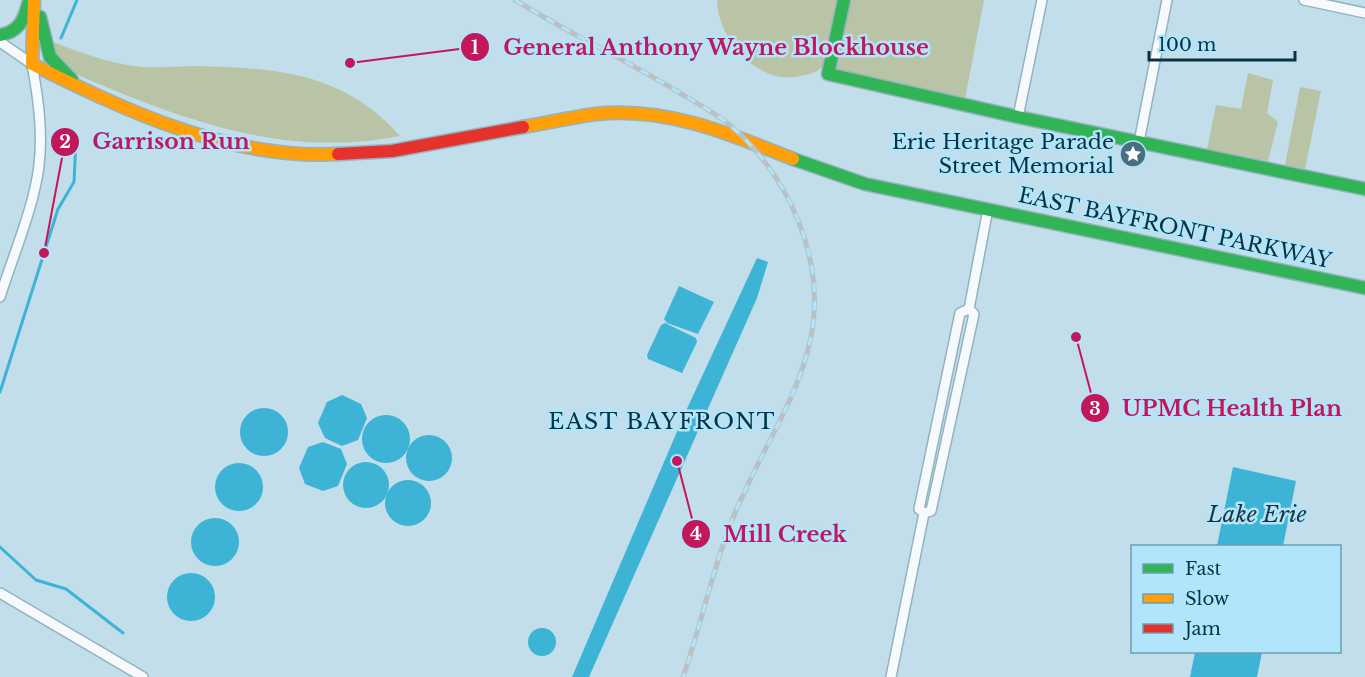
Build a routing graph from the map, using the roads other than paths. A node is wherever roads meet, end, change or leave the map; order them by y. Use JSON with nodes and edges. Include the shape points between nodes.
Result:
{"nodes":[{"id":1,"x":29,"y":0,"type":"edge"},
{"id":2,"x":36,"y":0,"type":"edge"},
{"id":3,"x":844,"y":0,"type":"edge"},
{"id":4,"x":1042,"y":0,"type":"edge"},
{"id":5,"x":1167,"y":0,"type":"edge"},
{"id":6,"x":1304,"y":0,"type":"edge"},
{"id":7,"x":1365,"y":13,"type":"edge"},
{"id":8,"x":0,"y":34,"type":"edge"},
{"id":9,"x":0,"y":42,"type":"edge"},
{"id":10,"x":32,"y":64,"type":"junction"},
{"id":11,"x":87,"y":92,"type":"junction"},
{"id":12,"x":1018,"y":117,"type":"junction"},
{"id":13,"x":1139,"y":142,"type":"junction"},
{"id":14,"x":1365,"y":189,"type":"edge"},
{"id":15,"x":988,"y":209,"type":"junction"},
{"id":16,"x":1365,"y":288,"type":"edge"},
{"id":17,"x":0,"y":297,"type":"edge"},
{"id":18,"x":969,"y":309,"type":"junction"},
{"id":19,"x":924,"y":513,"type":"junction"},
{"id":20,"x":0,"y":593,"type":"edge"},
{"id":21,"x":143,"y":677,"type":"edge"},
{"id":22,"x":891,"y":677,"type":"edge"}],
"edges":[{"from":1,"to":8,"type":"main road","via":[[21,24],[10,33]]},
{"from":2,"to":10,"type":"main road"},
{"from":2,"to":11,"type":"main road","via":[[50,57]]},
{"from":3,"to":12,"type":"main road","via":[[828,74]]},
{"from":4,"to":12,"type":"street"},
{"from":5,"to":13,"type":"street"},
{"from":6,"to":7,"type":"street"},
{"from":9,"to":10,"type":"street"},
{"from":10,"to":11,"type":"main road","name":"EAST BAYFRONT PARKWAY"},
{"from":10,"to":17,"type":"street","via":[[39,110],[39,166]]},
{"from":11,"to":15,"type":"main road","name":"EAST BAYFRONT PARKWAY","via":[[212,139],[306,156],[392,151],[597,114],[661,114],[719,129],[838,177]]},
{"from":12,"to":13,"type":"main road"},
{"from":13,"to":14,"type":"main road"},
{"from":15,"to":16,"type":"main road","name":"EAST BAYFRONT PARKWAY"},
{"from":15,"to":18,"type":"street"},
{"from":18,"to":19,"type":"street","via":[[960,313],[958,320],[919,508]]},
{"from":18,"to":19,"type":"street","via":[[974,314],[961,377],[931,512]]},
{"from":19,"to":22,"type":"street"},
{"from":20,"to":21,"type":"street"}]}
